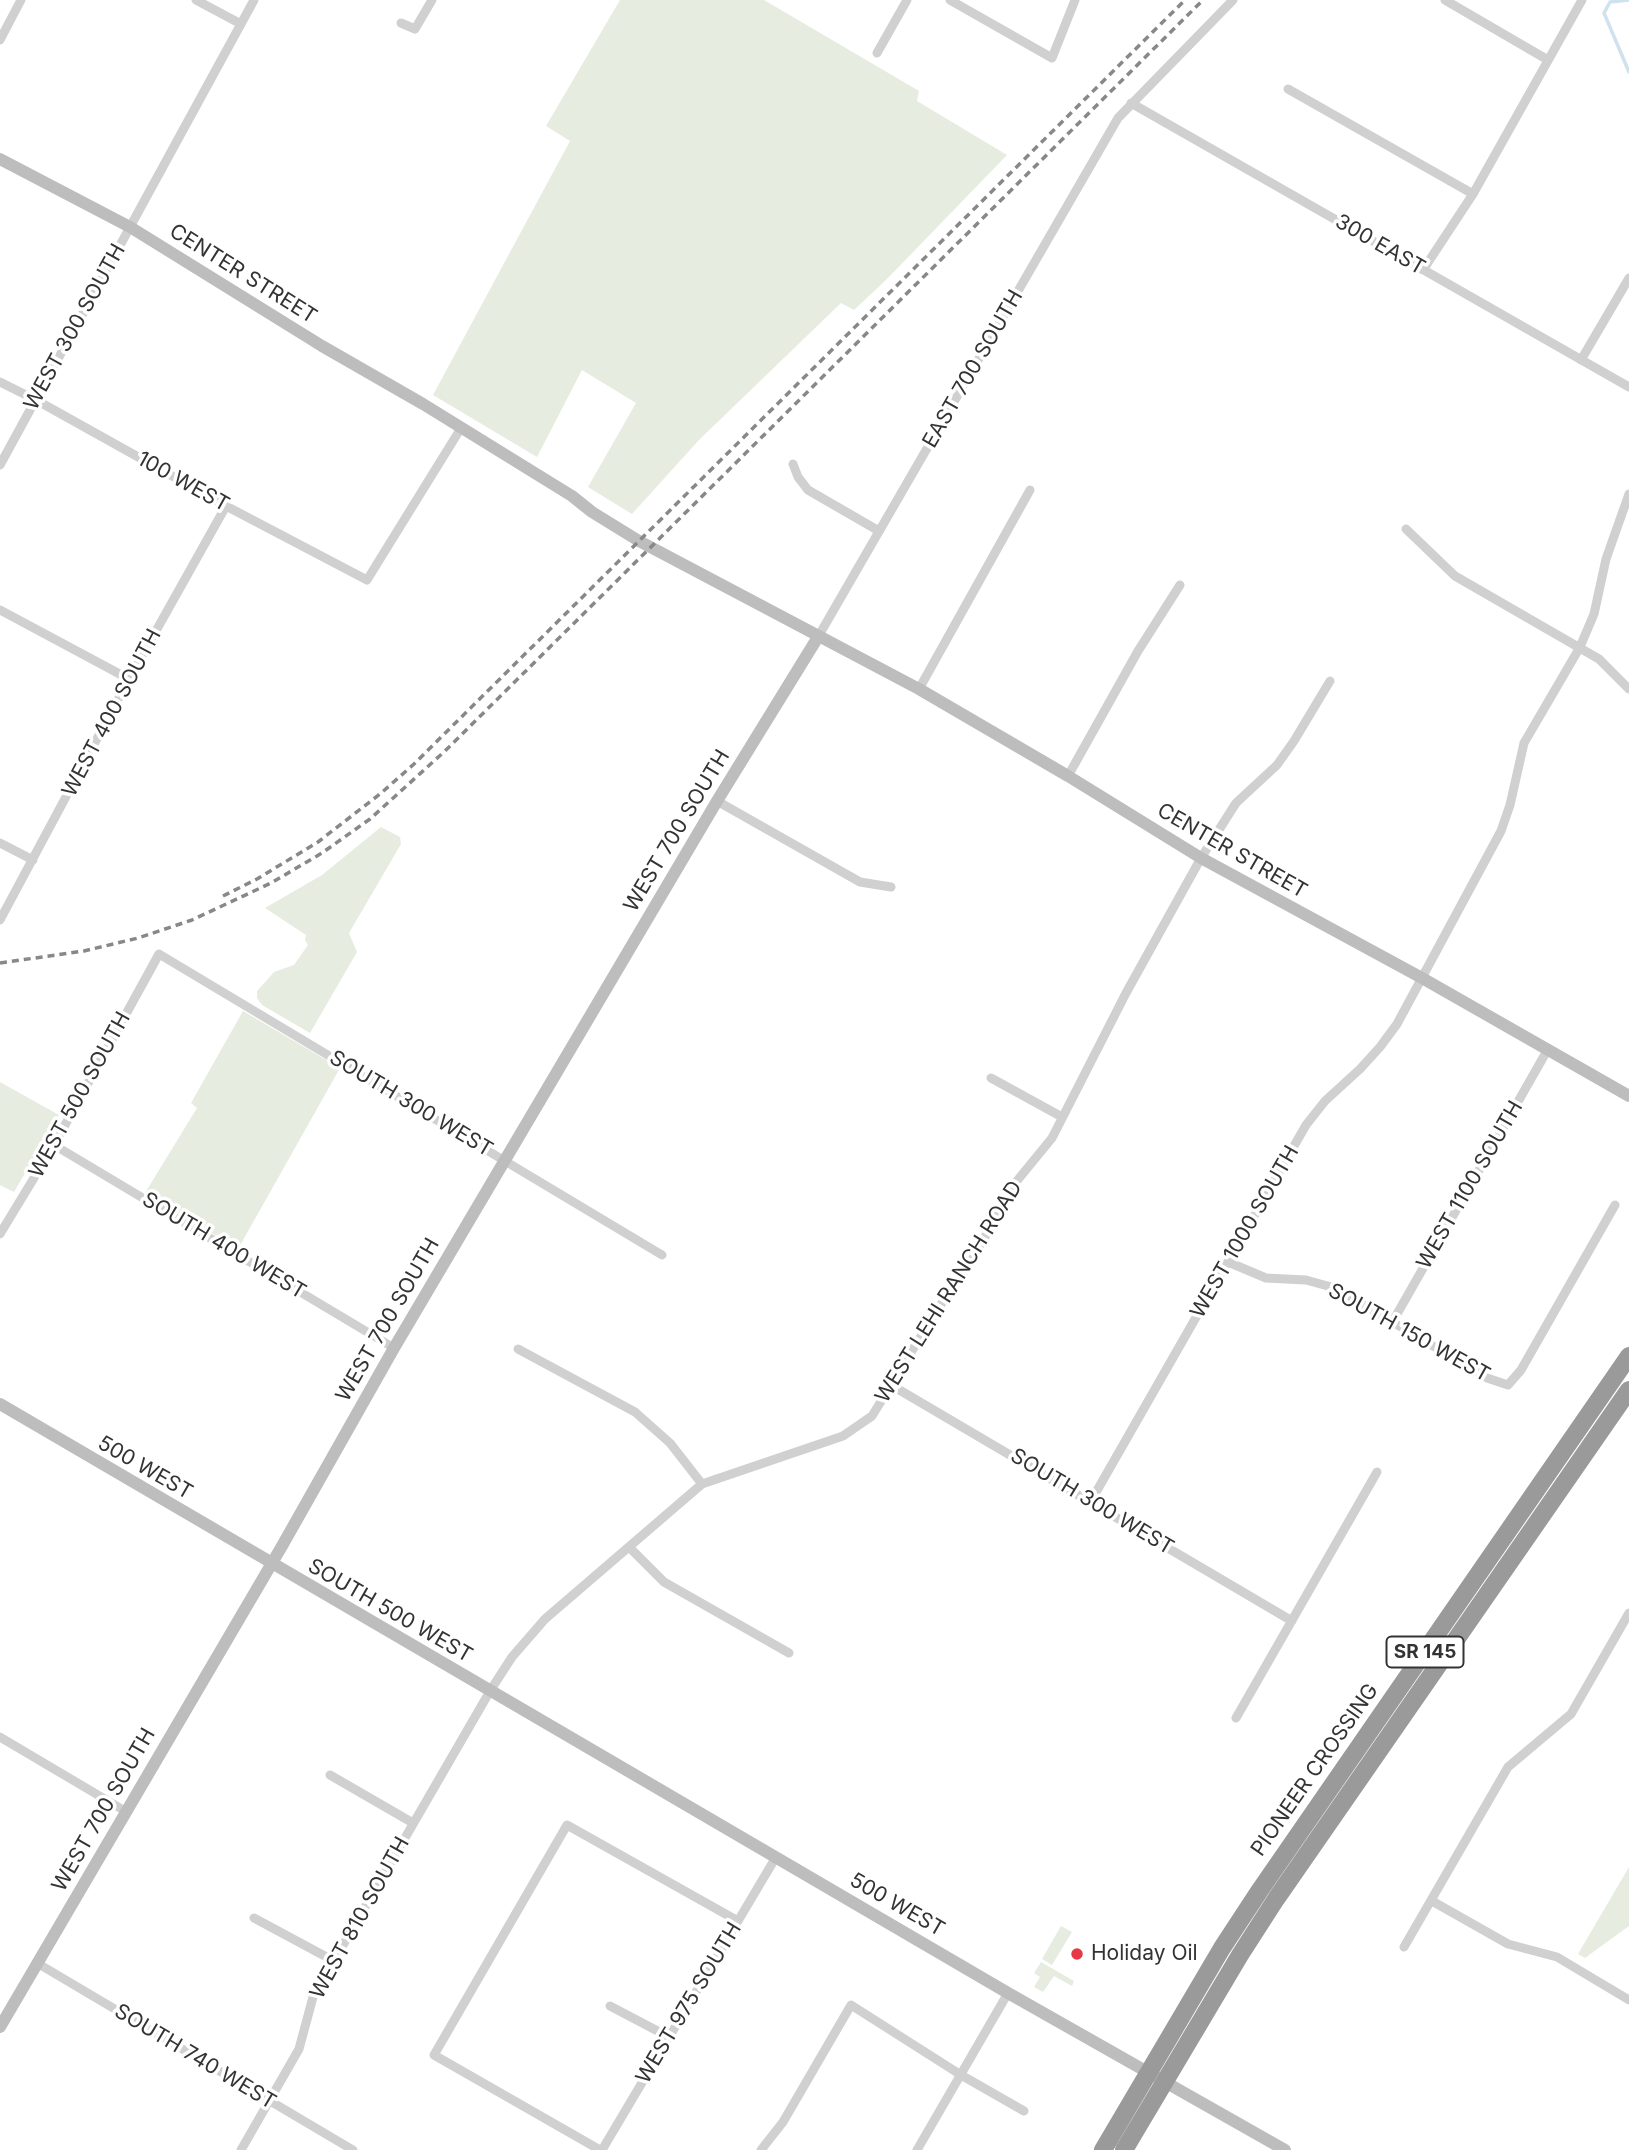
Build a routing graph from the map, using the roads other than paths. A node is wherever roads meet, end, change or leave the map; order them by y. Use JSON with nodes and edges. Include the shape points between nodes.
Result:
{"nodes":[{"id":1,"x":21,"y":0,"type":"edge"},
{"id":2,"x":196,"y":0,"type":"edge"},
{"id":3,"x":254,"y":0,"type":"edge"},
{"id":4,"x":432,"y":0,"type":"edge"},
{"id":5,"x":907,"y":0,"type":"edge"},
{"id":6,"x":950,"y":0,"type":"edge"},
{"id":7,"x":1075,"y":0,"type":"edge"},
{"id":8,"x":1233,"y":0,"type":"edge"},
{"id":9,"x":1445,"y":0,"type":"edge"},
{"id":10,"x":1582,"y":0,"type":"edge"},
{"id":11,"x":401,"y":23,"type":"dead end"},
{"id":12,"x":242,"y":24,"type":"junction"},
{"id":13,"x":0,"y":40,"type":"edge"},
{"id":14,"x":877,"y":53,"type":"dead end"},
{"id":15,"x":1548,"y":60,"type":"junction"},
{"id":16,"x":1287,"y":89,"type":"dead end"},
{"id":17,"x":1131,"y":103,"type":"junction"},
{"id":18,"x":0,"y":159,"type":"edge"},
{"id":19,"x":1473,"y":194,"type":"junction"},
{"id":20,"x":130,"y":227,"type":"junction"},
{"id":21,"x":1423,"y":270,"type":"junction"},
{"id":22,"x":1629,"y":278,"type":"edge"},
{"id":23,"x":1581,"y":360,"type":"junction"},
{"id":24,"x":0,"y":382,"type":"edge"},
{"id":25,"x":1629,"y":387,"type":"edge"},
{"id":26,"x":36,"y":400,"type":"junction"},
{"id":27,"x":461,"y":428,"type":"junction"},
{"id":28,"x":793,"y":464,"type":"dead end"},
{"id":29,"x":0,"y":465,"type":"edge"},
{"id":30,"x":1030,"y":490,"type":"dead end"},
{"id":31,"x":1629,"y":494,"type":"edge"},
{"id":32,"x":226,"y":506,"type":"junction"},
{"id":33,"x":1406,"y":529,"type":"dead end"},
{"id":34,"x":879,"y":531,"type":"junction"},
{"id":35,"x":1180,"y":585,"type":"dead end"},
{"id":36,"x":0,"y":610,"type":"edge"},
{"id":37,"x":818,"y":637,"type":"junction"},
{"id":38,"x":1580,"y":647,"type":"junction"},
{"id":39,"x":129,"y":679,"type":"junction"},
{"id":40,"x":1330,"y":681,"type":"dead end"},
{"id":41,"x":1629,"y":689,"type":"edge"},
{"id":42,"x":919,"y":690,"type":"junction"},
{"id":43,"x":1068,"y":776,"type":"junction"},
{"id":44,"x":717,"y":801,"type":"junction"},
{"id":45,"x":0,"y":843,"type":"edge"},
{"id":46,"x":1201,"y":858,"type":"junction"},
{"id":47,"x":33,"y":860,"type":"junction"},
{"id":48,"x":891,"y":887,"type":"dead end"},
{"id":49,"x":0,"y":920,"type":"edge"},
{"id":50,"x":159,"y":954,"type":"joint"},
{"id":51,"x":1422,"y":978,"type":"junction"},
{"id":52,"x":1548,"y":1049,"type":"junction"},
{"id":53,"x":991,"y":1078,"type":"dead end"},
{"id":54,"x":1629,"y":1096,"type":"edge"},
{"id":55,"x":1062,"y":1117,"type":"junction"},
{"id":56,"x":54,"y":1145,"type":"junction"},
{"id":57,"x":504,"y":1160,"type":"junction"},
{"id":58,"x":1615,"y":1206,"type":"dead end"},
{"id":59,"x":0,"y":1234,"type":"edge"},
{"id":60,"x":662,"y":1255,"type":"dead end"},
{"id":61,"x":1228,"y":1262,"type":"junction"},
{"id":62,"x":1393,"y":1321,"type":"junction"},
{"id":63,"x":394,"y":1348,"type":"junction"},
{"id":64,"x":518,"y":1349,"type":"dead end"},
{"id":65,"x":1629,"y":1356,"type":"edge"},
{"id":66,"x":891,"y":1385,"type":"junction"},
{"id":67,"x":1629,"y":1390,"type":"edge"},
{"id":68,"x":0,"y":1404,"type":"edge"},
{"id":69,"x":1377,"y":1472,"type":"dead end"},
{"id":70,"x":702,"y":1484,"type":"junction"},
{"id":71,"x":1091,"y":1502,"type":"junction"},
{"id":72,"x":629,"y":1547,"type":"junction"},
{"id":73,"x":271,"y":1564,"type":"junction"},
{"id":74,"x":1629,"y":1613,"type":"edge"},
{"id":75,"x":1292,"y":1621,"type":"junction"},
{"id":76,"x":789,"y":1653,"type":"dead end"},
{"id":77,"x":490,"y":1691,"type":"junction"},
{"id":78,"x":1236,"y":1718,"type":"dead end"},
{"id":79,"x":0,"y":1737,"type":"edge"},
{"id":80,"x":330,"y":1775,"type":"dead end"},
{"id":81,"x":125,"y":1811,"type":"junction"},
{"id":82,"x":413,"y":1824,"type":"junction"},
{"id":83,"x":776,"y":1857,"type":"junction"},
{"id":84,"x":1432,"y":1901,"type":"junction"},
{"id":85,"x":254,"y":1918,"type":"dead end"},
{"id":86,"x":738,"y":1921,"type":"junction"},
{"id":87,"x":1404,"y":1947,"type":"dead end"},
{"id":88,"x":334,"y":1961,"type":"junction"},
{"id":89,"x":37,"y":1963,"type":"junction"},
{"id":90,"x":1008,"y":1993,"type":"junction"},
{"id":91,"x":1629,"y":2000,"type":"edge"},
{"id":92,"x":610,"y":2006,"type":"dead end"},
{"id":93,"x":0,"y":2027,"type":"edge"},
{"id":94,"x":669,"y":2037,"type":"junction"},
{"id":95,"x":1148,"y":2072,"type":"junction"},
{"id":96,"x":961,"y":2076,"type":"junction"},
{"id":97,"x":1164,"y":2080,"type":"junction"},
{"id":98,"x":269,"y":2101,"type":"junction"},
{"id":99,"x":1024,"y":2111,"type":"dead end"},
{"id":100,"x":241,"y":2150,"type":"edge"},
{"id":101,"x":353,"y":2150,"type":"edge"},
{"id":102,"x":601,"y":2150,"type":"edge"},
{"id":103,"x":761,"y":2150,"type":"edge"},
{"id":104,"x":917,"y":2150,"type":"edge"},
{"id":105,"x":1103,"y":2150,"type":"edge"},
{"id":106,"x":1124,"y":2150,"type":"edge"},
{"id":107,"x":1285,"y":2150,"type":"edge"}],
"edges":[{"from":1,"to":13,"type":"street"},
{"from":2,"to":12,"type":"street"},
{"from":3,"to":12,"type":"street","name":"WEST 300 SOUTH"},
{"from":4,"to":11,"type":"street","via":[[415,29]]},
{"from":5,"to":14,"type":"street"},
{"from":6,"to":7,"type":"street","via":[[1052,58]]},
{"from":8,"to":17,"type":"street","name":"EAST 700 SOUTH"},
{"from":9,"to":15,"type":"street"},
{"from":10,"to":15,"type":"street"},
{"from":12,"to":20,"type":"street","name":"WEST 300 SOUTH"},
{"from":15,"to":19,"type":"street"},
{"from":16,"to":19,"type":"street"},
{"from":17,"to":21,"type":"street","name":"300 EAST"},
{"from":17,"to":34,"type":"street","name":"EAST 700 SOUTH","via":[[1118,118]]},
{"from":18,"to":20,"type":"street","name":"CENTER STREET"},
{"from":19,"to":21,"type":"street"},
{"from":20,"to":26,"type":"street","name":"WEST 300 SOUTH"},
{"from":20,"to":27,"type":"street","name":"CENTER STREET"},
{"from":21,"to":23,"type":"street","name":"300 EAST"},
{"from":22,"to":23,"type":"street"},
{"from":23,"to":25,"type":"street","name":"300 EAST"},
{"from":24,"to":26,"type":"street","name":"100 WEST"},
{"from":26,"to":29,"type":"street","name":"WEST 300 SOUTH"},
{"from":26,"to":32,"type":"street","name":"100 WEST"},
{"from":27,"to":32,"type":"street","name":"100 WEST","via":[[367,580]]},
{"from":27,"to":37,"type":"street","name":"CENTER STREET","via":[[705,575]]},
{"from":28,"to":34,"type":"street","via":[[808,490]]},
{"from":30,"to":42,"type":"street"},
{"from":31,"to":38,"type":"street","name":"WEST 1000 SOUTH"},
{"from":32,"to":39,"type":"street","name":"WEST 400 SOUTH"},
{"from":33,"to":38,"type":"street","via":[[1455,576]]},
{"from":34,"to":37,"type":"street","name":"EAST 700 SOUTH"},
{"from":35,"to":43,"type":"street"},
{"from":36,"to":39,"type":"street"},
{"from":37,"to":42,"type":"street","name":"CENTER STREET"},
{"from":37,"to":44,"type":"street","name":"WEST 700 SOUTH"},
{"from":38,"to":41,"type":"street"},
{"from":38,"to":51,"type":"street","name":"WEST 1000 SOUTH","via":[[1524,743],[1501,831]]},
{"from":39,"to":47,"type":"street","name":"WEST 400 SOUTH"},
{"from":40,"to":46,"type":"street","name":"WEST LEHI RANCH ROAD","via":[[1294,741],[1236,803]]},
{"from":42,"to":43,"type":"street","name":"CENTER STREET"},
{"from":43,"to":46,"type":"street","name":"CENTER STREET"},
{"from":44,"to":48,"type":"street","via":[[860,882]]},
{"from":44,"to":57,"type":"street","name":"WEST 700 SOUTH"},
{"from":45,"to":47,"type":"street"},
{"from":46,"to":51,"type":"street","name":"CENTER STREET"},
{"from":46,"to":55,"type":"street","name":"WEST LEHI RANCH ROAD"},
{"from":47,"to":49,"type":"street","name":"WEST 400 SOUTH"},
{"from":50,"to":56,"type":"street","name":"WEST 500 SOUTH"},
{"from":50,"to":57,"type":"street","name":"SOUTH 300 WEST"},
{"from":51,"to":52,"type":"street","name":"CENTER STREET"},
{"from":51,"to":61,"type":"street","name":"WEST 1000 SOUTH","via":[[1380,1047],[1314,1113]]},
{"from":52,"to":54,"type":"street","name":"CENTER STREET"},
{"from":52,"to":62,"type":"street","name":"WEST 1100 SOUTH"},
{"from":53,"to":55,"type":"street"},
{"from":55,"to":66,"type":"street","name":"WEST LEHI RANCH ROAD","via":[[1052,1138],[1016,1182]]},
{"from":56,"to":59,"type":"street","name":"WEST 500 SOUTH"},
{"from":56,"to":63,"type":"street","name":"SOUTH 400 WEST"},
{"from":57,"to":60,"type":"street","name":"SOUTH 300 WEST"},
{"from":57,"to":63,"type":"street","name":"WEST 700 SOUTH"},
{"from":58,"to":62,"type":"street","name":"SOUTH 150 WEST","via":[[1508,1385],[1487,1378]]},
{"from":61,"to":62,"type":"street","name":"SOUTH 150 WEST","via":[[1266,1278],[1306,1280],[1335,1288]]},
{"from":61,"to":71,"type":"street","name":"WEST 1000 SOUTH"},
{"from":63,"to":73,"type":"street","name":"WEST 700 SOUTH"},
{"from":64,"to":70,"type":"street","via":[[635,1412],[670,1443]]},
{"from":65,"to":95,"type":"highway","name":"PIONEER CROSSING","number":"SR 145","via":[[1260,1890]]},
{"from":66,"to":70,"type":"street","name":"WEST LEHI RANCH ROAD","via":[[872,1416],[843,1436]]},
{"from":66,"to":71,"type":"street","name":"SOUTH 300 WEST"},
{"from":67,"to":97,"type":"highway","name":"PIONEER CROSSING","number":"SR 145","via":[[1283,1889]]},
{"from":68,"to":73,"type":"street","name":"500 WEST"},
{"from":69,"to":75,"type":"street"},
{"from":70,"to":72,"type":"street","name":"WEST LEHI RANCH ROAD"},
{"from":71,"to":75,"type":"street","name":"SOUTH 300 WEST"},
{"from":72,"to":76,"type":"street","via":[[664,1581]]},
{"from":72,"to":77,"type":"street","name":"WEST LEHI RANCH ROAD","via":[[545,1619]]},
{"from":73,"to":77,"type":"street","name":"SOUTH 500 WEST"},
{"from":73,"to":81,"type":"street","name":"WEST 700 SOUTH"},
{"from":74,"to":84,"type":"street","via":[[1571,1714],[1508,1767]]},
{"from":75,"to":78,"type":"street"},
{"from":77,"to":82,"type":"street","name":"WEST 810 SOUTH"},
{"from":77,"to":83,"type":"street","name":"500 WEST"},
{"from":79,"to":81,"type":"street"},
{"from":80,"to":82,"type":"street"},
{"from":81,"to":89,"type":"street","name":"WEST 700 SOUTH"},
{"from":82,"to":88,"type":"street","name":"WEST 810 SOUTH"},
{"from":83,"to":86,"type":"street","name":"WEST 975 SOUTH"},
{"from":83,"to":90,"type":"street","name":"500 WEST"},
{"from":84,"to":87,"type":"street"},
{"from":84,"to":91,"type":"street","via":[[1508,1944],[1557,1957]]},
{"from":85,"to":88,"type":"street"},
{"from":86,"to":94,"type":"street","name":"WEST 975 SOUTH"},
{"from":86,"to":102,"type":"street","via":[[567,1825],[434,2055]]},
{"from":88,"to":98,"type":"street","name":"WEST 810 SOUTH","via":[[313,1997],[299,2049]]},
{"from":89,"to":93,"type":"street","name":"WEST 700 SOUTH"},
{"from":89,"to":98,"type":"street","name":"SOUTH 740 WEST"},
{"from":90,"to":95,"type":"street","name":"500 WEST"},
{"from":90,"to":96,"type":"street"},
{"from":92,"to":94,"type":"street"},
{"from":94,"to":102,"type":"street","name":"WEST 975 SOUTH"},
{"from":95,"to":97,"type":"street","name":"500 WEST"},
{"from":95,"to":105,"type":"highway","name":"PIONEER CROSSING","number":"SR 145"},
{"from":96,"to":99,"type":"street"},
{"from":96,"to":103,"type":"street","via":[[851,2005],[783,2122]]},
{"from":96,"to":104,"type":"street"},
{"from":97,"to":106,"type":"highway","name":"PIONEER CROSSING","number":"SR 145"},
{"from":97,"to":107,"type":"street","name":"500 WEST"},
{"from":98,"to":100,"type":"street","name":"WEST 810 SOUTH"},
{"from":98,"to":101,"type":"street","name":"SOUTH 740 WEST"}]}
